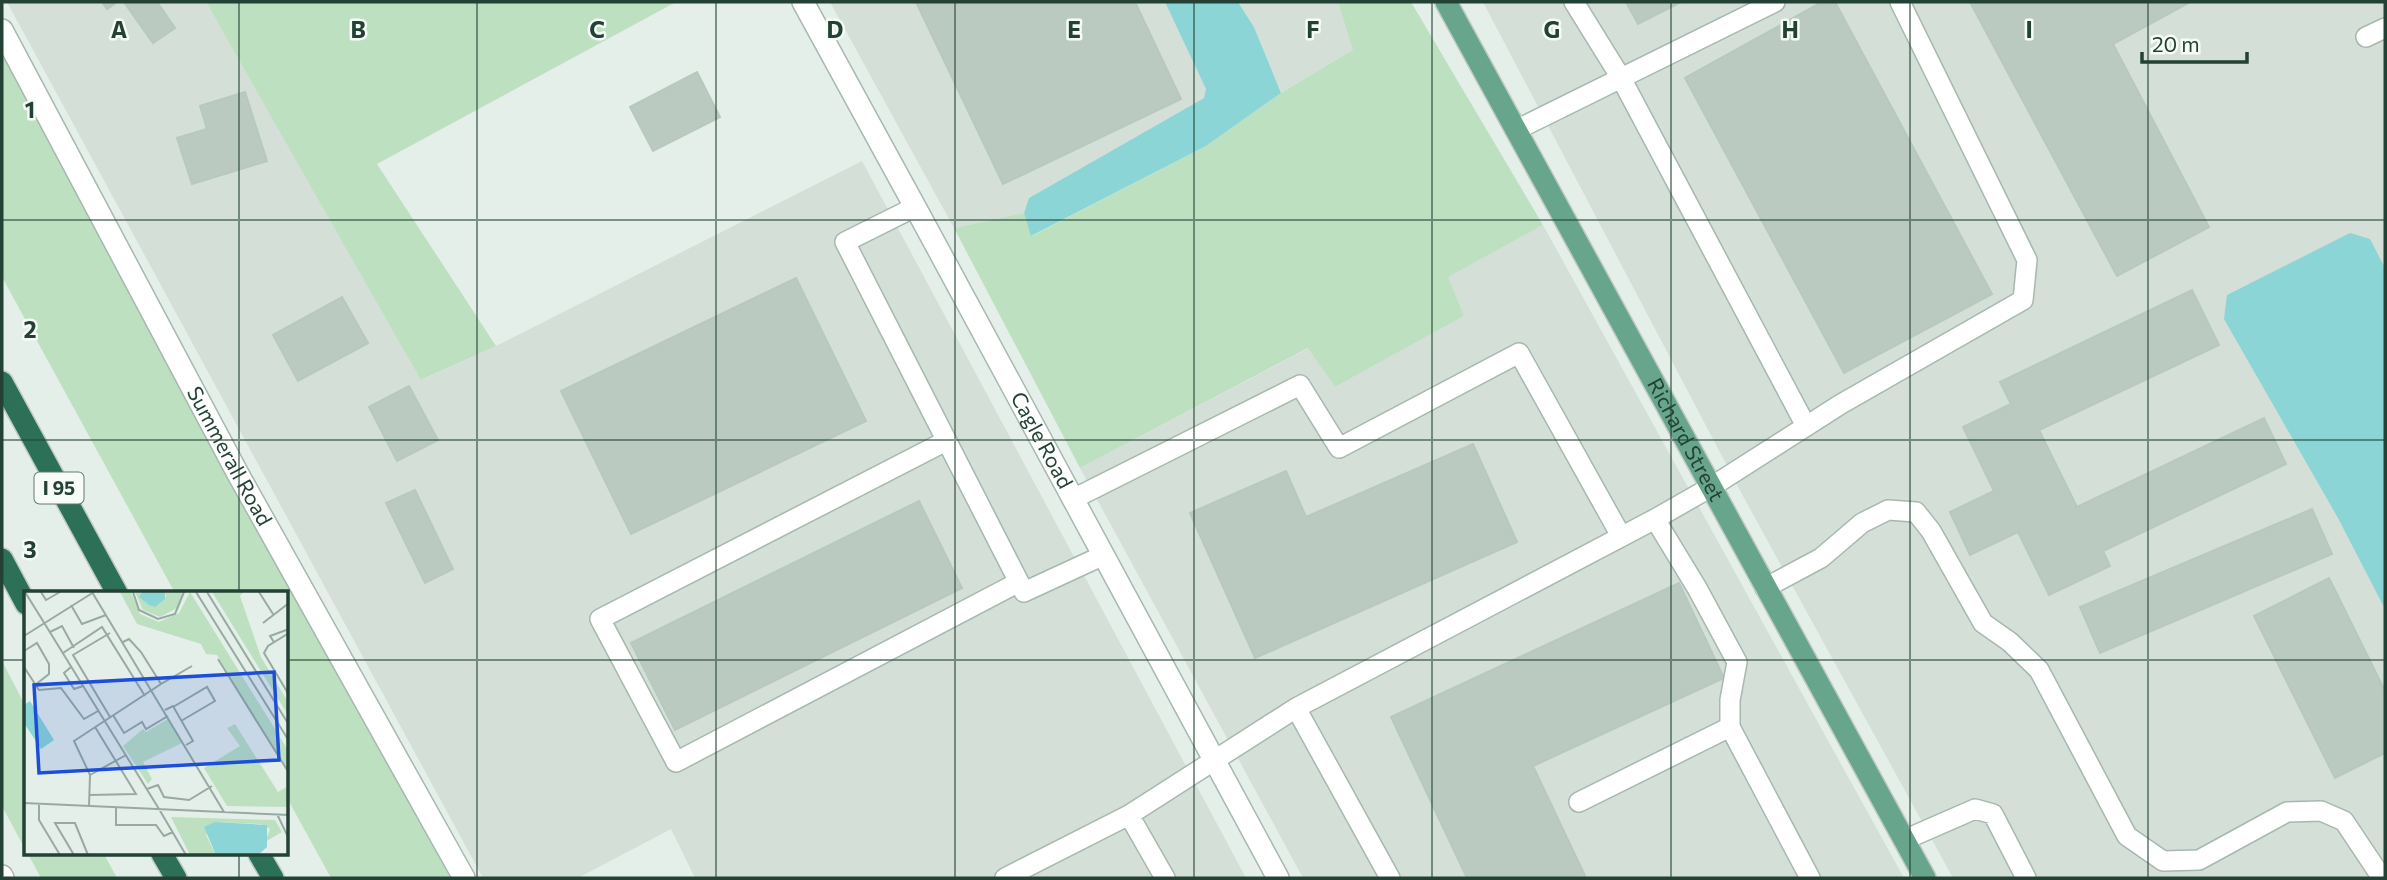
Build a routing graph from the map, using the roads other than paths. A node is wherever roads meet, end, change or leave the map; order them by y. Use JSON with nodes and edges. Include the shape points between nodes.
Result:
{"nodes":[{"id":1,"x":803,"y":2,"type":"edge"},
{"id":2,"x":1446,"y":2,"type":"edge"},
{"id":3,"x":1574,"y":2,"type":"edge"},
{"id":4,"x":1775,"y":2,"type":"edge"},
{"id":5,"x":1900,"y":2,"type":"edge"},
{"id":6,"x":2385,"y":28,"type":"edge"},
{"id":7,"x":2,"y":30,"type":"edge"},
{"id":8,"x":2366,"y":37,"type":"dead end"},
{"id":9,"x":1621,"y":78,"type":"junction"},
{"id":10,"x":1516,"y":130,"type":"junction"},
{"id":11,"x":915,"y":206,"type":"junction"},
{"id":12,"x":2,"y":382,"type":"edge"},
{"id":13,"x":1806,"y":426,"type":"junction"},
{"id":14,"x":946,"y":440,"type":"junction"},
{"id":15,"x":1711,"y":487,"type":"junction"},
{"id":16,"x":1073,"y":499,"type":"junction"},
{"id":17,"x":1655,"y":519,"type":"junction"},
{"id":18,"x":1621,"y":536,"type":"junction"},
{"id":19,"x":1104,"y":555,"type":"junction"},
{"id":20,"x":2,"y":559,"type":"edge"},
{"id":21,"x":1019,"y":582,"type":"junction"},
{"id":22,"x":1765,"y":588,"type":"junction"},
{"id":23,"x":116,"y":591,"type":"edge"},
{"id":24,"x":24,"y":600,"type":"edge"},
{"id":25,"x":1296,"y":708,"type":"junction"},
{"id":26,"x":1730,"y":727,"type":"junction"},
{"id":27,"x":1214,"y":760,"type":"junction"},
{"id":28,"x":1579,"y":802,"type":"dead end"},
{"id":29,"x":1129,"y":815,"type":"junction"},
{"id":30,"x":1904,"y":839,"type":"junction"},
{"id":31,"x":163,"y":856,"type":"edge"},
{"id":32,"x":261,"y":856,"type":"edge"},
{"id":33,"x":2377,"y":876,"type":"edge"},
{"id":34,"x":176,"y":878,"type":"edge"},
{"id":35,"x":273,"y":878,"type":"edge"},
{"id":36,"x":464,"y":878,"type":"edge"},
{"id":37,"x":1005,"y":878,"type":"edge"},
{"id":38,"x":1165,"y":878,"type":"edge"},
{"id":39,"x":1278,"y":878,"type":"edge"},
{"id":40,"x":1390,"y":878,"type":"edge"},
{"id":41,"x":1810,"y":878,"type":"edge"},
{"id":42,"x":1925,"y":878,"type":"edge"},
{"id":43,"x":2026,"y":878,"type":"edge"}],
"edges":[{"from":1,"to":11,"type":"street","name":"Cagle Road"},
{"from":2,"to":10,"type":"main road","name":"Richard Street"},
{"from":3,"to":9,"type":"lane"},
{"from":4,"to":9,"type":"lane"},
{"from":5,"to":13,"type":"lane","via":[[2027,260],[2023,300]]},
{"from":6,"to":8,"type":"lane"},
{"from":7,"to":36,"type":"street","name":"Summerall Road","via":[[239,474]]},
{"from":9,"to":10,"type":"lane"},
{"from":9,"to":13,"type":"lane"},
{"from":10,"to":15,"type":"main road","name":"Richard Street"},
{"from":11,"to":14,"type":"lane","via":[[845,242]]},
{"from":11,"to":16,"type":"street","name":"Cagle Road"},
{"from":12,"to":23,"type":"highway","number":"I 95"},
{"from":13,"to":15,"type":"lane"},
{"from":14,"to":21,"type":"lane"},
{"from":14,"to":21,"type":"lane","via":[[600,619],[676,762]]},
{"from":15,"to":17,"type":"lane"},
{"from":15,"to":22,"type":"main road","name":"Richard Street"},
{"from":16,"to":18,"type":"lane","via":[[1300,385],[1339,448],[1519,353]]},
{"from":16,"to":19,"type":"street","name":"Cagle Road"},
{"from":17,"to":18,"type":"lane"},
{"from":17,"to":26,"type":"lane","via":[[1737,663]]},
{"from":18,"to":25,"type":"lane"},
{"from":19,"to":21,"type":"lane","via":[[1024,592]]},
{"from":19,"to":27,"type":"street","name":"Cagle Road"},
{"from":20,"to":24,"type":"highway"},
{"from":22,"to":30,"type":"main road","name":"Richard Street"},
{"from":22,"to":33,"type":"lane","via":[[1821,558],[1862,523],[1888,510],[1916,512],[1983,623],[2039,670],[2127,836],[2164,861],[2199,860],[2287,812],[2321,811],[2343,821]]},
{"from":25,"to":27,"type":"lane"},
{"from":25,"to":40,"type":"lane"},
{"from":26,"to":28,"type":"lane"},
{"from":26,"to":41,"type":"lane"},
{"from":27,"to":29,"type":"lane"},
{"from":27,"to":39,"type":"street","name":"Cagle Road"},
{"from":29,"to":37,"type":"lane"},
{"from":29,"to":38,"type":"lane"},
{"from":30,"to":42,"type":"main road","name":"Richard Street"},
{"from":30,"to":43,"type":"lane","via":[[1975,809],[1993,814]]},
{"from":31,"to":34,"type":"highway"},
{"from":32,"to":35,"type":"highway"}]}
